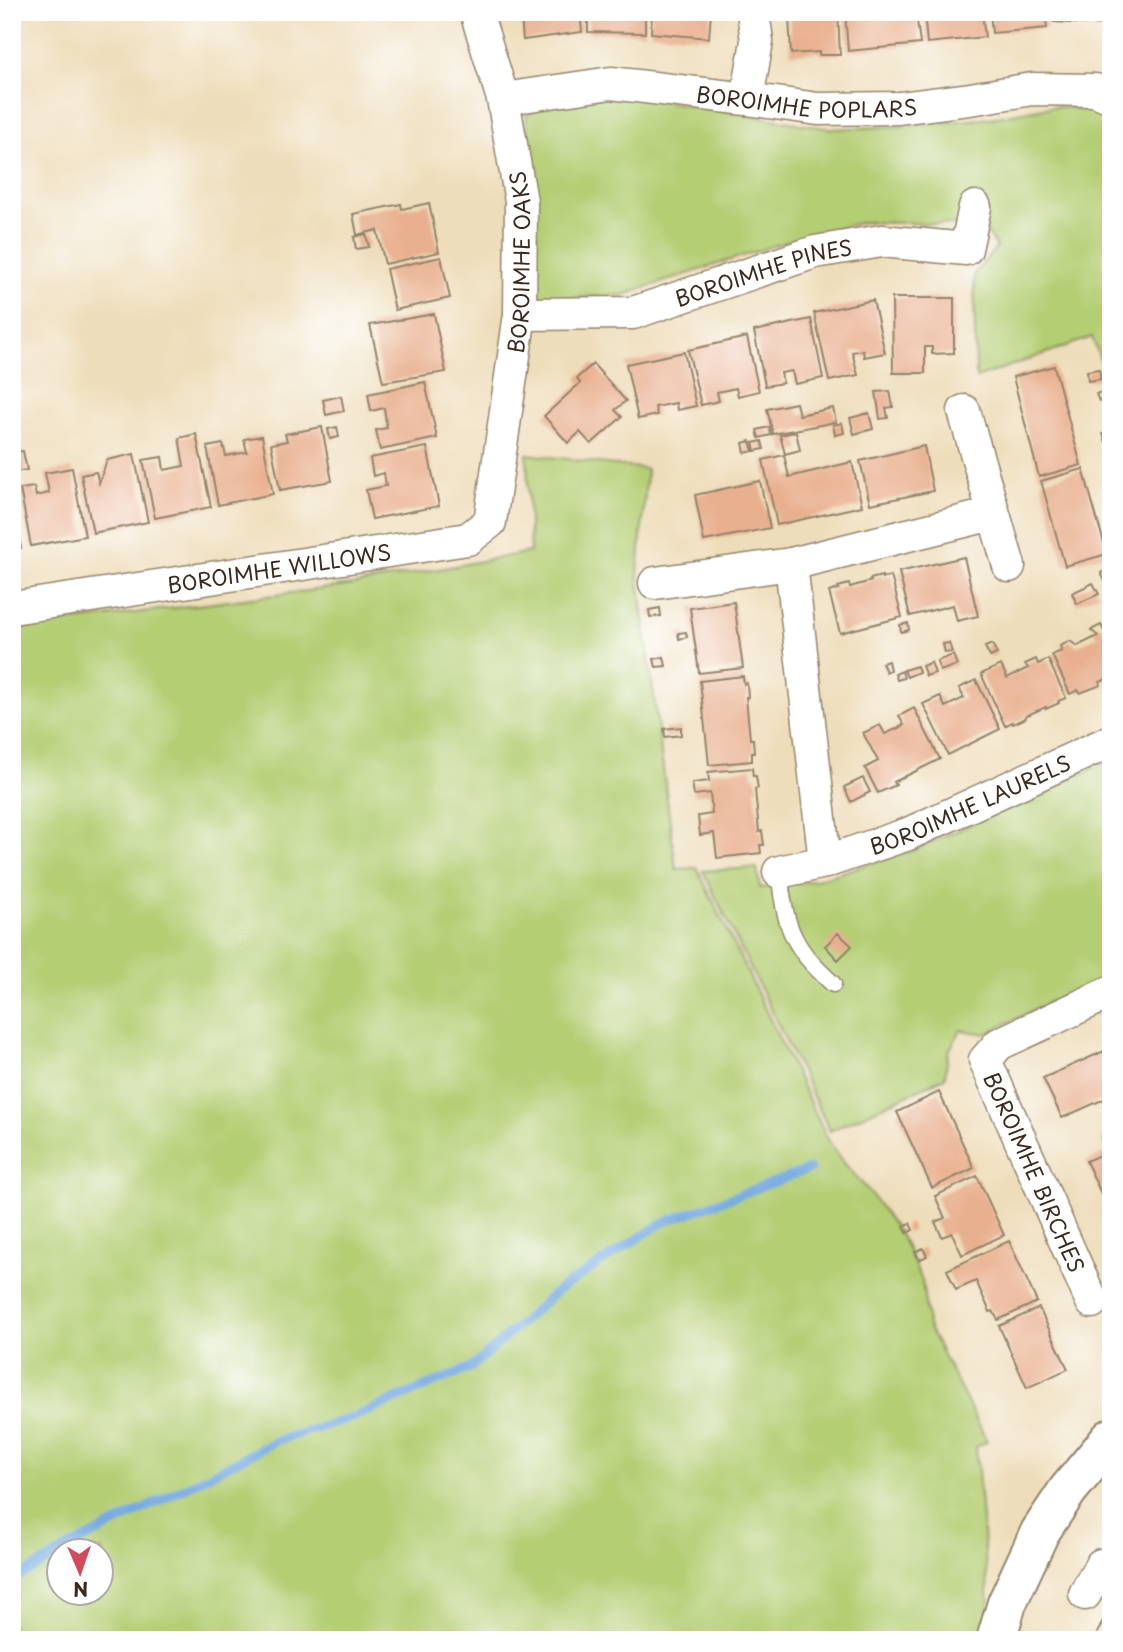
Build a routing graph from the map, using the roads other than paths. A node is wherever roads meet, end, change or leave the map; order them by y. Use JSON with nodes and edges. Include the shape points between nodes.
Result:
{"nodes":[{"id":1,"x":476,"y":12,"type":"edge"},
{"id":2,"x":754,"y":12,"type":"edge"},
{"id":3,"x":1111,"y":97,"type":"edge"},
{"id":4,"x":503,"y":99,"type":"junction"},
{"id":5,"x":747,"y":99,"type":"junction"},
{"id":6,"x":975,"y":207,"type":"dead end"},
{"id":7,"x":520,"y":314,"type":"junction"},
{"id":8,"x":964,"y":411,"type":"dead end"},
{"id":9,"x":497,"y":473,"type":"joint"},
{"id":10,"x":993,"y":514,"type":"junction"},
{"id":11,"x":791,"y":564,"type":"junction"},
{"id":12,"x":1009,"y":566,"type":"dead end"},
{"id":13,"x":655,"y":583,"type":"dead end"},
{"id":14,"x":12,"y":608,"type":"edge"},
{"id":15,"x":1111,"y":741,"type":"edge"},
{"id":16,"x":825,"y":862,"type":"junction"},
{"id":17,"x":779,"y":872,"type":"joint"},
{"id":18,"x":833,"y":984,"type":"dead end"},
{"id":19,"x":1111,"y":992,"type":"edge"},
{"id":20,"x":1092,"y":1301,"type":"dead end"},
{"id":21,"x":1111,"y":1438,"type":"edge"},
{"id":22,"x":1111,"y":1569,"type":"edge"},
{"id":23,"x":1085,"y":1594,"type":"dead end"},
{"id":24,"x":996,"y":1640,"type":"edge"}],
"edges":[{"from":1,"to":4,"type":"street","name":"BOROIMHE OAKS"},
{"from":2,"to":5,"type":"street","via":[[757,41]]},
{"from":3,"to":5,"type":"street","name":"BOROIMHE POPLARS","via":[[1095,90],[1032,89],[899,108],[818,109]]},
{"from":4,"to":5,"type":"street","name":"BOROIMHE POPLARS","via":[[611,83]]},
{"from":4,"to":7,"type":"street","name":"BOROIMHE OAKS","via":[[521,201]]},
{"from":6,"to":7,"type":"street","name":"BOROIMHE PINES","via":[[966,249],[882,241],[816,252],[633,313]]},
{"from":7,"to":9,"type":"street","name":"BOROIMHE OAKS"},
{"from":8,"to":10,"type":"street"},
{"from":9,"to":14,"type":"street","name":"BOROIMHE WILLOWS","via":[[490,523],[468,539]]},
{"from":10,"to":11,"type":"street"},
{"from":10,"to":12,"type":"street"},
{"from":11,"to":13,"type":"street"},
{"from":11,"to":16,"type":"street"},
{"from":15,"to":16,"type":"street","name":"BOROIMHE LAURELS","via":[[908,834]]},
{"from":16,"to":17,"type":"street","name":"BOROIMHE LAURELS"},
{"from":17,"to":18,"type":"lane","via":[[793,936],[810,962]]},
{"from":19,"to":20,"type":"street","name":"BOROIMHE BIRCHES","via":[[999,1044],[985,1060]]},
{"from":21,"to":24,"type":"street","via":[[1040,1532],[1007,1603]]},
{"from":22,"to":23,"type":"street","via":[[1101,1564]]}]}
